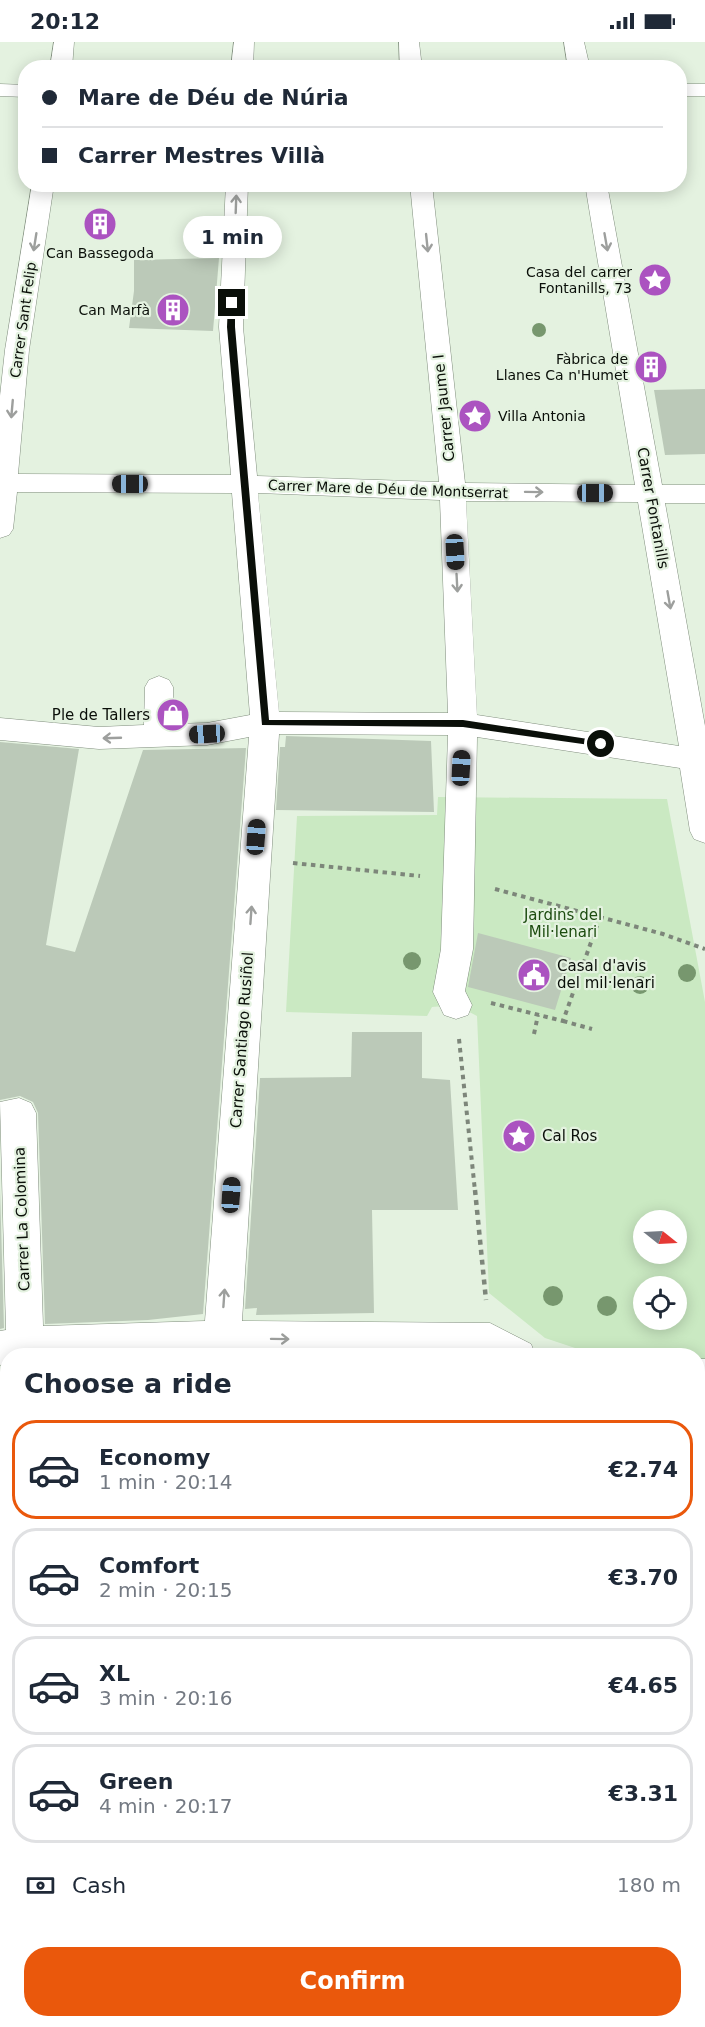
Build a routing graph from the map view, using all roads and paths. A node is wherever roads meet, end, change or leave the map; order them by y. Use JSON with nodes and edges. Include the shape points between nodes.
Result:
{"nodes":[{"id":1,"x":64,"y":42,"type":"edge"},
{"id":2,"x":244,"y":42,"type":"edge"},
{"id":3,"x":409,"y":42,"type":"edge"},
{"id":4,"x":574,"y":42,"type":"edge"},
{"id":5,"x":62,"y":60,"type":"edge"},
{"id":6,"x":243,"y":60,"type":"edge"},
{"id":7,"x":410,"y":60,"type":"edge"},
{"id":8,"x":577,"y":60,"type":"edge"},
{"id":9,"x":0,"y":90,"type":"edge"},
{"id":10,"x":687,"y":90,"type":"edge"},
{"id":11,"x":705,"y":90,"type":"edge"},
{"id":12,"x":18,"y":91,"type":"edge"},
{"id":13,"x":42,"y":192,"type":"edge"},
{"id":14,"x":237,"y":192,"type":"edge"},
{"id":15,"x":422,"y":192,"type":"edge"},
{"id":16,"x":597,"y":192,"type":"edge"},
{"id":17,"x":9,"y":341,"type":"edge"},
{"id":18,"x":3,"y":483,"type":"edge"},
{"id":19,"x":245,"y":484,"type":"junction"},
{"id":20,"x":452,"y":491,"type":"junction"},
{"id":21,"x":651,"y":493,"type":"junction"},
{"id":22,"x":705,"y":494,"type":"edge"},
{"id":23,"x":0,"y":529,"type":"edge"},
{"id":24,"x":159,"y":687,"type":"dead end"},
{"id":25,"x":265,"y":723,"type":"junction"},
{"id":26,"x":463,"y":724,"type":"junction"},
{"id":27,"x":0,"y":729,"type":"edge"},
{"id":28,"x":159,"y":736,"type":"junction"},
{"id":29,"x":700,"y":760,"type":"edge"},
{"id":30,"x":705,"y":831,"type":"edge"},
{"id":31,"x":325,"y":867,"type":"dead end"},
{"id":32,"x":400,"y":874,"type":"dead end"},
{"id":33,"x":458,"y":879,"type":"junction"},
{"id":34,"x":600,"y":917,"type":"junction"},
{"id":35,"x":705,"y":949,"type":"edge"},
{"id":36,"x":452,"y":999,"type":"junction"},
{"id":37,"x":538,"y":1015,"type":"junction"},
{"id":38,"x":563,"y":1021,"type":"junction"},
{"id":39,"x":592,"y":1029,"type":"dead end"},
{"id":40,"x":534,"y":1034,"type":"dead end"},
{"id":41,"x":0,"y":1117,"type":"edge"},
{"id":42,"x":13,"y":1346,"type":"edge"},
{"id":43,"x":221,"y":1347,"type":"edge"},
{"id":44,"x":291,"y":1348,"type":"edge"},
{"id":45,"x":500,"y":1348,"type":"edge"}],
"edges":[{"from":1,"to":5,"type":"street"},
{"from":2,"to":6,"type":"street"},
{"from":3,"to":7,"type":"street"},
{"from":4,"to":8,"type":"street"},
{"from":9,"to":12,"type":"street"},
{"from":10,"to":11,"type":"street"},
{"from":13,"to":17,"type":"street","name":"Carrer Sant Felip","one_way":true},
{"from":19,"to":14,"type":"street","name":"Carrer Santiago Rusiñol","one_way":true,"via":[[231,327]]},
{"from":15,"to":20,"type":"street","name":"Carrer Jaume I","one_way":true},
{"from":16,"to":21,"type":"street","name":"Carrer Fontanills","one_way":true},
{"from":17,"to":18,"type":"street","name":"Carrer Sant Felip","one_way":true},
{"from":18,"to":19,"type":"street","name":"Carrer Mare de Déu de Montserrat"},
{"from":18,"to":23,"type":"street","name":"Carrer Sant Felip"},
{"from":19,"to":20,"type":"street","name":"Carrer Mare de Déu de Montserrat"},
{"from":19,"to":25,"type":"street","name":"Carrer Santiago Rusiñol"},
{"from":20,"to":21,"type":"street","name":"Carrer Mare de Déu de Montserrat","one_way":true},
{"from":20,"to":26,"type":"street","name":"Carrer Jaume I","one_way":true},
{"from":21,"to":22,"type":"street","name":"Carrer Mare de Déu de Montserrat"},
{"from":21,"to":29,"type":"street","name":"Carrer Fontanills","one_way":true},
{"from":24,"to":28,"type":"street"},
{"from":25,"to":26,"type":"street"},
{"from":25,"to":28,"type":"street","via":[[207,734]]},
{"from":43,"to":25,"type":"street","name":"Carrer Santiago Rusiñol","one_way":true},
{"from":26,"to":29,"type":"street"},
{"from":26,"to":33,"type":"street","name":"Carrer Jaume I"},
{"from":28,"to":27,"type":"street","one_way":true,"via":[[99,738]]},
{"from":29,"to":30,"type":"street","name":"Carrer Fontanills","via":[[697,789]]},
{"from":31,"to":32,"type":"path"},
{"from":33,"to":34,"type":"path"},
{"from":33,"to":36,"type":"street","name":"Carrer Jaume I"},
{"from":34,"to":35,"type":"path"},
{"from":34,"to":38,"type":"path"},
{"from":36,"to":37,"type":"path"},
{"from":36,"to":45,"type":"path"},
{"from":37,"to":38,"type":"path"},
{"from":37,"to":40,"type":"path"},
{"from":38,"to":39,"type":"path"},
{"from":41,"to":42,"type":"street","name":"Carrer La Colomina","via":[[19,1113]]},
{"from":42,"to":43,"type":"street"},
{"from":43,"to":44,"type":"street","one_way":true}]}
